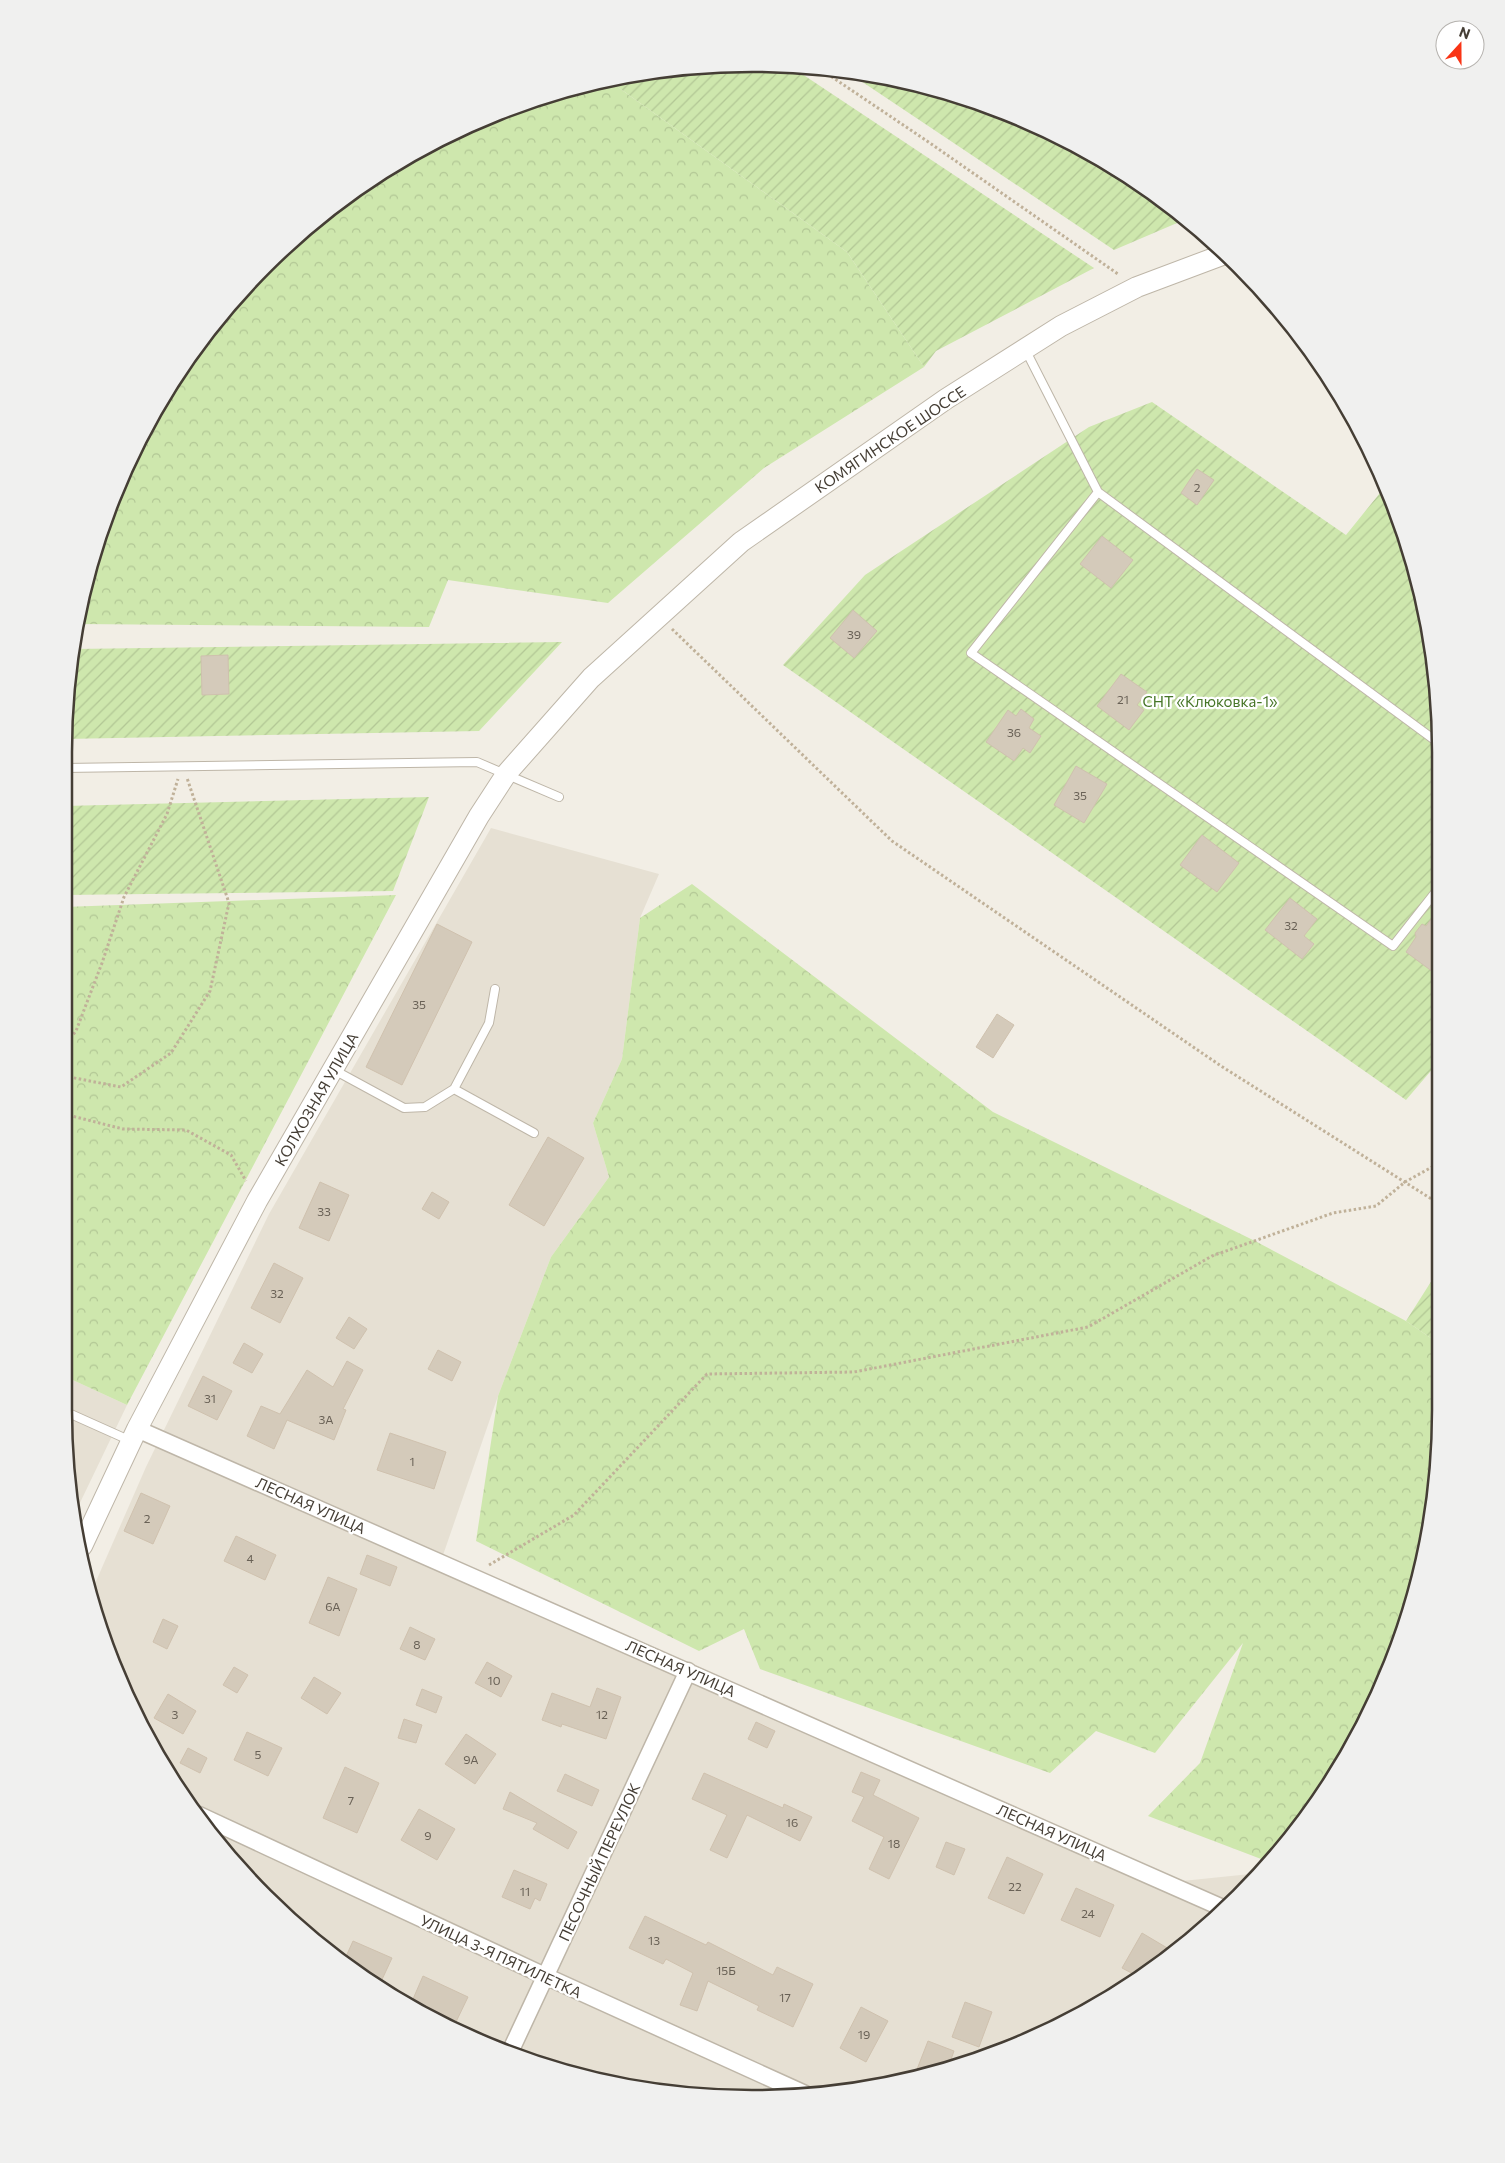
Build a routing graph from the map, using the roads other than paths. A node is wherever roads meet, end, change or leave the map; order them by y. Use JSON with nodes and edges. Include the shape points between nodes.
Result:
{"nodes":[{"id":1,"x":1217,"y":257,"type":"edge"},
{"id":2,"x":1025,"y":349,"type":"junction"},
{"id":3,"x":1098,"y":492,"type":"junction"},
{"id":4,"x":591,"y":678,"type":"joint"},
{"id":5,"x":1432,"y":738,"type":"edge"},
{"id":6,"x":72,"y":768,"type":"edge"},
{"id":7,"x":507,"y":773,"type":"junction"},
{"id":8,"x":559,"y":797,"type":"dead end"},
{"id":9,"x":1432,"y":896,"type":"edge"},
{"id":10,"x":495,"y":989,"type":"dead end"},
{"id":11,"x":332,"y":1069,"type":"junction"},
{"id":12,"x":454,"y":1089,"type":"junction"},
{"id":13,"x":534,"y":1133,"type":"dead end"},
{"id":14,"x":72,"y":1414,"type":"edge"},
{"id":15,"x":134,"y":1435,"type":"junction"},
{"id":16,"x":85,"y":1539,"type":"edge"},
{"id":17,"x":688,"y":1671,"type":"junction"},
{"id":18,"x":210,"y":1820,"type":"edge"},
{"id":19,"x":1218,"y":1906,"type":"edge"},
{"id":20,"x":545,"y":1976,"type":"junction"},
{"id":21,"x":513,"y":2046,"type":"edge"},
{"id":22,"x":793,"y":2089,"type":"edge"}],
"edges":[{"from":1,"to":2,"type":"street","name":"КОМЯГИНСКОЕ ШОССЕ","via":[[1137,287],[1061,326]]},
{"from":2,"to":3,"type":"lane"},
{"from":2,"to":4,"type":"street","name":"КОМЯГИНСКОЕ ШОССЕ","via":[[946,399],[741,542]]},
{"from":3,"to":5,"type":"lane"},
{"from":3,"to":9,"type":"lane","via":[[971,653],[1393,946]]},
{"from":4,"to":7,"type":"street","name":"КОЛХОЗНАЯ УЛИЦА"},
{"from":6,"to":7,"type":"lane","via":[[477,762]]},
{"from":7,"to":8,"type":"lane"},
{"from":7,"to":11,"type":"street","name":"КОЛХОЗНАЯ УЛИЦА"},
{"from":10,"to":12,"type":"lane","via":[[490,1023]]},
{"from":11,"to":12,"type":"lane","via":[[404,1108],[425,1107]]},
{"from":11,"to":15,"type":"street","name":"КОЛХОЗНАЯ УЛИЦА","via":[[257,1201]]},
{"from":12,"to":13,"type":"lane"},
{"from":14,"to":15,"type":"lane"},
{"from":15,"to":16,"type":"street","name":"КОЛХОЗНАЯ УЛИЦА"},
{"from":15,"to":17,"type":"street","name":"ЛЕСНАЯ УЛИЦА"},
{"from":17,"to":19,"type":"street","name":"ЛЕСНАЯ УЛИЦА"},
{"from":17,"to":20,"type":"street","name":"ПЕСОЧНЫЙ ПЕРЕУЛОК"},
{"from":18,"to":20,"type":"street","name":"УЛИЦА 3-Я ПЯТИЛЕТКА"},
{"from":20,"to":21,"type":"street","name":"ПЕСОЧНЫЙ ПЕРЕУЛОК"},
{"from":20,"to":22,"type":"street","name":"УЛИЦА 3-Я ПЯТИЛЕТКА"}]}
